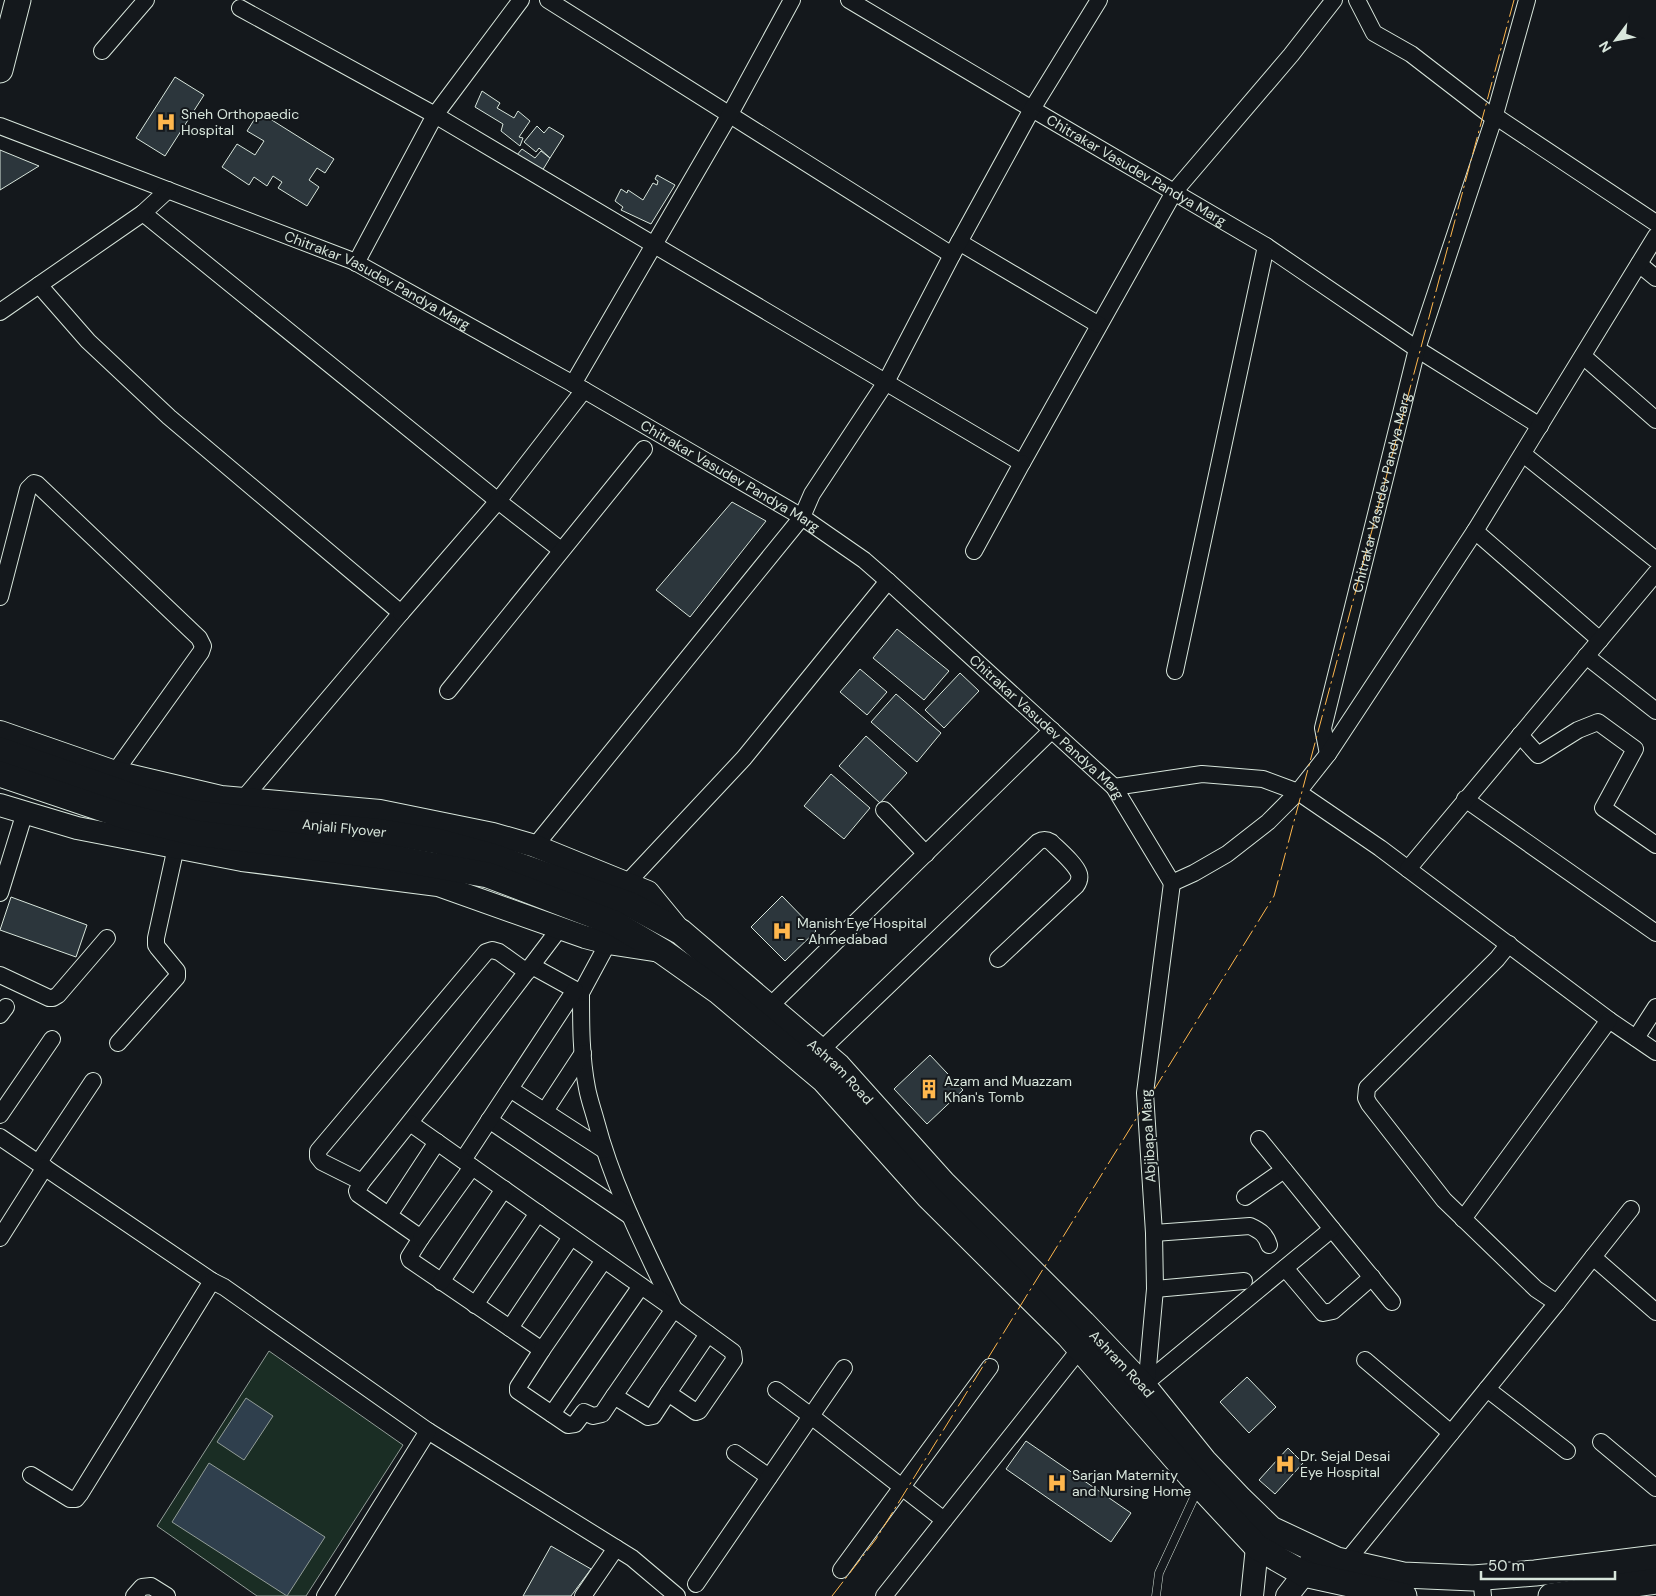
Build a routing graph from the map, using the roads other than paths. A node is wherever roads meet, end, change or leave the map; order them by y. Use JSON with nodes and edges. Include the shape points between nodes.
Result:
{"nodes":[{"id":1,"x":18,"y":0,"type":"edge"},
{"id":2,"x":146,"y":0,"type":"edge"},
{"id":3,"x":522,"y":0,"type":"edge"},
{"id":4,"x":548,"y":0,"type":"edge"},
{"id":5,"x":792,"y":0,"type":"edge"},
{"id":6,"x":849,"y":0,"type":"edge"},
{"id":7,"x":1099,"y":0,"type":"edge"},
{"id":8,"x":1334,"y":0,"type":"edge"},
{"id":9,"x":1357,"y":0,"type":"edge"},
{"id":10,"x":1527,"y":0,"type":"edge"},
{"id":11,"x":240,"y":8,"type":"dead end"},
{"id":12,"x":102,"y":51,"type":"dead end"},
{"id":13,"x":0,"y":70,"type":"edge"},
{"id":14,"x":1032,"y":110,"type":"junction"},
{"id":15,"x":435,"y":114,"type":"junction"},
{"id":16,"x":730,"y":114,"type":"junction"},
{"id":17,"x":1494,"y":118,"type":"junction"},
{"id":18,"x":0,"y":126,"type":"edge"},
{"id":19,"x":168,"y":190,"type":"junction"},
{"id":20,"x":1174,"y":192,"type":"junction"},
{"id":21,"x":142,"y":213,"type":"junction"},
{"id":22,"x":1656,"y":223,"type":"edge"},
{"id":23,"x":1656,"y":236,"type":"edge"},
{"id":24,"x":654,"y":244,"type":"junction"},
{"id":25,"x":1266,"y":246,"type":"junction"},
{"id":26,"x":956,"y":249,"type":"junction"},
{"id":27,"x":356,"y":263,"type":"junction"},
{"id":28,"x":1639,"y":264,"type":"junction"},
{"id":29,"x":1656,"y":278,"type":"edge"},
{"id":30,"x":39,"y":285,"type":"junction"},
{"id":31,"x":0,"y":312,"type":"edge"},
{"id":32,"x":1099,"y":325,"type":"junction"},
{"id":33,"x":1417,"y":349,"type":"junction"},
{"id":34,"x":1583,"y":356,"type":"junction"},
{"id":35,"x":886,"y":382,"type":"junction"},
{"id":36,"x":578,"y":387,"type":"junction"},
{"id":37,"x":1656,"y":420,"type":"edge"},
{"id":38,"x":1540,"y":426,"type":"junction"},
{"id":39,"x":644,"y":449,"type":"dead end"},
{"id":40,"x":1522,"y":454,"type":"junction"},
{"id":41,"x":1022,"y":464,"type":"junction"},
{"id":42,"x":498,"y":501,"type":"junction"},
{"id":43,"x":802,"y":517,"type":"junction"},
{"id":44,"x":1476,"y":531,"type":"junction"},
{"id":45,"x":561,"y":550,"type":"junction"},
{"id":46,"x":974,"y":551,"type":"dead end"},
{"id":47,"x":1656,"y":560,"type":"edge"},
{"id":48,"x":1656,"y":573,"type":"edge"},
{"id":49,"x":888,"y":580,"type":"junction"},
{"id":50,"x":0,"y":597,"type":"edge"},
{"id":51,"x":401,"y":613,"type":"junction"},
{"id":52,"x":1600,"y":640,"type":"junction"},
{"id":53,"x":1586,"y":656,"type":"junction"},
{"id":54,"x":1175,"y":671,"type":"dead end"},
{"id":55,"x":448,"y":691,"type":"dead end"},
{"id":56,"x":1656,"y":710,"type":"edge"},
{"id":57,"x":1052,"y":730,"type":"junction"},
{"id":58,"x":0,"y":732,"type":"edge"},
{"id":59,"x":1520,"y":735,"type":"junction"},
{"id":60,"x":0,"y":750,"type":"edge"},
{"id":61,"x":1328,"y":754,"type":"junction"},
{"id":62,"x":115,"y":772,"type":"junction"},
{"id":63,"x":0,"y":774,"type":"edge"},
{"id":64,"x":1114,"y":787,"type":"junction"},
{"id":65,"x":1298,"y":792,"type":"junction"},
{"id":66,"x":243,"y":799,"type":"junction"},
{"id":67,"x":1466,"y":799,"type":"junction"},
{"id":68,"x":0,"y":804,"type":"edge"},
{"id":69,"x":884,"y":810,"type":"dead end"},
{"id":70,"x":25,"y":812,"type":"junction"},
{"id":71,"x":1656,"y":844,"type":"edge"},
{"id":72,"x":536,"y":846,"type":"junction"},
{"id":73,"x":176,"y":847,"type":"junction"},
{"id":74,"x":926,"y":854,"type":"junction"},
{"id":75,"x":1408,"y":869,"type":"junction"},
{"id":76,"x":1172,"y":883,"type":"junction"},
{"id":77,"x":0,"y":893,"type":"edge"},
{"id":78,"x":629,"y":894,"type":"junction"},
{"id":79,"x":560,"y":928,"type":"junction"},
{"id":80,"x":681,"y":932,"type":"joint"},
{"id":81,"x":611,"y":933,"type":"junction"},
{"id":82,"x":1656,"y":934,"type":"edge"},
{"id":83,"x":107,"y":938,"type":"dead end"},
{"id":84,"x":1509,"y":944,"type":"junction"},
{"id":85,"x":663,"y":952,"type":"joint"},
{"id":86,"x":998,"y":959,"type":"dead end"},
{"id":87,"x":530,"y":969,"type":"junction"},
{"id":88,"x":0,"y":975,"type":"edge"},
{"id":89,"x":578,"y":992,"type":"junction"},
{"id":90,"x":768,"y":1007,"type":"junction"},
{"id":91,"x":1656,"y":1008,"type":"edge"},
{"id":92,"x":1609,"y":1020,"type":"junction"},
{"id":93,"x":1636,"y":1038,"type":"junction"},
{"id":94,"x":52,"y":1039,"type":"dead end"},
{"id":95,"x":118,"y":1043,"type":"dead end"},
{"id":96,"x":820,"y":1051,"type":"junction"},
{"id":97,"x":1656,"y":1052,"type":"edge"},
{"id":98,"x":582,"y":1053,"type":"junction"},
{"id":99,"x":93,"y":1081,"type":"dead end"},
{"id":100,"x":510,"y":1089,"type":"junction"},
{"id":101,"x":545,"y":1111,"type":"junction"},
{"id":102,"x":0,"y":1115,"type":"edge"},
{"id":103,"x":489,"y":1120,"type":"junction"},
{"id":104,"x":410,"y":1123,"type":"junction"},
{"id":105,"x":0,"y":1137,"type":"edge"},
{"id":106,"x":1259,"y":1139,"type":"dead end"},
{"id":107,"x":437,"y":1142,"type":"junction"},
{"id":108,"x":604,"y":1150,"type":"junction"},
{"id":109,"x":467,"y":1163,"type":"junction"},
{"id":110,"x":42,"y":1165,"type":"junction"},
{"id":111,"x":1284,"y":1170,"type":"junction"},
{"id":112,"x":362,"y":1182,"type":"junction"},
{"id":113,"x":504,"y":1189,"type":"junction"},
{"id":114,"x":1245,"y":1197,"type":"dead end"},
{"id":115,"x":1631,"y":1209,"type":"dead end"},
{"id":116,"x":538,"y":1213,"type":"junction"},
{"id":117,"x":388,"y":1216,"type":"junction"},
{"id":118,"x":630,"y":1216,"type":"junction"},
{"id":119,"x":1462,"y":1219,"type":"junction"},
{"id":120,"x":1332,"y":1229,"type":"junction"},
{"id":121,"x":1154,"y":1233,"type":"junction"},
{"id":122,"x":571,"y":1237,"type":"junction"},
{"id":123,"x":0,"y":1238,"type":"edge"},
{"id":124,"x":421,"y":1238,"type":"junction"},
{"id":125,"x":1270,"y":1245,"type":"dead end"},
{"id":126,"x":1593,"y":1257,"type":"junction"},
{"id":127,"x":604,"y":1260,"type":"junction"},
{"id":128,"x":1285,"y":1268,"type":"junction"},
{"id":129,"x":1372,"y":1277,"type":"junction"},
{"id":130,"x":212,"y":1281,"type":"junction"},
{"id":131,"x":1244,"y":1281,"type":"dead end"},
{"id":132,"x":441,"y":1282,"type":"junction"},
{"id":133,"x":641,"y":1286,"type":"junction"},
{"id":134,"x":1155,"y":1289,"type":"junction"},
{"id":135,"x":1392,"y":1302,"type":"dead end"},
{"id":136,"x":1557,"y":1303,"type":"junction"},
{"id":137,"x":476,"y":1305,"type":"junction"},
{"id":138,"x":674,"y":1309,"type":"junction"},
{"id":139,"x":1656,"y":1312,"type":"edge"},
{"id":140,"x":510,"y":1328,"type":"junction"},
{"id":141,"x":708,"y":1334,"type":"junction"},
{"id":142,"x":1080,"y":1349,"type":"junction"},
{"id":143,"x":542,"y":1350,"type":"junction"},
{"id":144,"x":1365,"y":1360,"type":"dead end"},
{"id":145,"x":990,"y":1367,"type":"dead end"},
{"id":146,"x":844,"y":1368,"type":"dead end"},
{"id":147,"x":1147,"y":1385,"type":"junction"},
{"id":148,"x":1487,"y":1388,"type":"junction"},
{"id":149,"x":776,"y":1390,"type":"dead end"},
{"id":150,"x":668,"y":1393,"type":"junction"},
{"id":151,"x":614,"y":1396,"type":"junction"},
{"id":152,"x":552,"y":1414,"type":"junction"},
{"id":153,"x":811,"y":1416,"type":"junction"},
{"id":154,"x":428,"y":1431,"type":"junction"},
{"id":155,"x":1452,"y":1433,"type":"junction"},
{"id":156,"x":1601,"y":1442,"type":"dead end"},
{"id":157,"x":1567,"y":1451,"type":"dead end"},
{"id":158,"x":735,"y":1453,"type":"dead end"},
{"id":159,"x":31,"y":1475,"type":"dead end"},
{"id":160,"x":769,"y":1477,"type":"junction"},
{"id":161,"x":1200,"y":1485,"type":"junction"},
{"id":162,"x":900,"y":1487,"type":"junction"},
{"id":163,"x":1656,"y":1488,"type":"edge"},
{"id":164,"x":944,"y":1520,"type":"junction"},
{"id":165,"x":1264,"y":1538,"type":"junction"},
{"id":166,"x":616,"y":1548,"type":"junction"},
{"id":167,"x":1317,"y":1551,"type":"junction"},
{"id":168,"x":1656,"y":1558,"type":"edge"},
{"id":169,"x":841,"y":1570,"type":"dead end"},
{"id":170,"x":1304,"y":1574,"type":"junction"},
{"id":171,"x":1338,"y":1580,"type":"edge"},
{"id":172,"x":1656,"y":1581,"type":"edge"},
{"id":173,"x":696,"y":1584,"type":"dead end"},
{"id":174,"x":1482,"y":1587,"type":"edge"},
{"id":175,"x":134,"y":1596,"type":"edge"},
{"id":176,"x":168,"y":1596,"type":"edge"},
{"id":177,"x":325,"y":1596,"type":"edge"},
{"id":178,"x":584,"y":1596,"type":"edge"},
{"id":179,"x":677,"y":1596,"type":"edge"},
{"id":180,"x":884,"y":1596,"type":"edge"},
{"id":181,"x":1156,"y":1596,"type":"edge"},
{"id":182,"x":1252,"y":1596,"type":"edge"},
{"id":183,"x":1286,"y":1596,"type":"edge"},
{"id":184,"x":1404,"y":1596,"type":"edge"},
{"id":185,"x":1551,"y":1596,"type":"edge"}],
"edges":[{"from":1,"to":13,"type":"main road"},
{"from":2,"to":12,"type":"street"},
{"from":3,"to":15,"type":"street"},
{"from":4,"to":16,"type":"street"},
{"from":5,"to":16,"type":"street"},
{"from":6,"to":14,"type":"street","name":"Chitrakar Vasudev Pandya Marg"},
{"from":7,"to":14,"type":"street"},
{"from":8,"to":20,"type":"street"},
{"from":9,"to":17,"type":"street","via":[[1374,33],[1411,54]]},
{"from":10,"to":17,"type":"street"},
{"from":11,"to":15,"type":"street"},
{"from":14,"to":20,"type":"street","name":"Chitrakar Vasudev Pandya Marg"},
{"from":14,"to":26,"type":"street"},
{"from":15,"to":24,"type":"street"},
{"from":15,"to":27,"type":"street"},
{"from":16,"to":24,"type":"street"},
{"from":16,"to":26,"type":"street"},
{"from":17,"to":22,"type":"street"},
{"from":17,"to":33,"type":"street"},
{"from":18,"to":19,"type":"street","name":"Chitrakar Vasudev Pandya Marg"},
{"from":19,"to":21,"type":"street"},
{"from":19,"to":27,"type":"street","name":"Chitrakar Vasudev Pandya Marg"},
{"from":20,"to":25,"type":"street","name":"Chitrakar Vasudev Pandya Marg"},
{"from":20,"to":32,"type":"street"},
{"from":21,"to":30,"type":"street"},
{"from":21,"to":42,"type":"street"},
{"from":23,"to":28,"type":"street"},
{"from":24,"to":35,"type":"street"},
{"from":24,"to":36,"type":"street"},
{"from":25,"to":33,"type":"street","name":"Chitrakar Vasudev Pandya Marg"},
{"from":25,"to":54,"type":"street"},
{"from":26,"to":32,"type":"street"},
{"from":26,"to":35,"type":"street"},
{"from":27,"to":36,"type":"street","name":"Chitrakar Vasudev Pandya Marg"},
{"from":28,"to":29,"type":"street"},
{"from":28,"to":34,"type":"street"},
{"from":30,"to":31,"type":"street"},
{"from":30,"to":51,"type":"street","via":[[88,341],[169,417]]},
{"from":32,"to":41,"type":"street"},
{"from":33,"to":38,"type":"street","name":"Chitrakar Vasudev Pandya Marg"},
{"from":33,"to":61,"type":"street","name":"Chitrakar Vasudev Pandya Marg","via":[[1323,728]]},
{"from":34,"to":37,"type":"street"},
{"from":34,"to":38,"type":"street"},
{"from":35,"to":41,"type":"street"},
{"from":35,"to":43,"type":"street","via":[[812,494]]},
{"from":36,"to":42,"type":"street"},
{"from":36,"to":43,"type":"street","name":"Chitrakar Vasudev Pandya Marg"},
{"from":38,"to":40,"type":"street"},
{"from":39,"to":45,"type":"street"},
{"from":40,"to":44,"type":"street"},
{"from":40,"to":47,"type":"street"},
{"from":41,"to":46,"type":"street"},
{"from":42,"to":45,"type":"street"},
{"from":42,"to":51,"type":"street"},
{"from":43,"to":49,"type":"street","name":"Chitrakar Vasudev Pandya Marg"},
{"from":43,"to":72,"type":"street"},
{"from":44,"to":52,"type":"street"},
{"from":44,"to":61,"type":"street"},
{"from":45,"to":55,"type":"street"},
{"from":48,"to":52,"type":"street"},
{"from":49,"to":57,"type":"street","name":"Chitrakar Vasudev Pandya Marg"},
{"from":49,"to":78,"type":"street"},
{"from":50,"to":62,"type":"street","via":[[28,489],[34,483],[199,638],[202,652]]},
{"from":51,"to":66,"type":"street"},
{"from":52,"to":53,"type":"street"},
{"from":53,"to":56,"type":"street"},
{"from":53,"to":59,"type":"street"},
{"from":57,"to":64,"type":"street","name":"Chitrakar Vasudev Pandya Marg"},
{"from":57,"to":74,"type":"street"},
{"from":58,"to":62,"type":"street"},
{"from":59,"to":67,"type":"street"},
{"from":59,"to":71,"type":"street","via":[[1538,755],[1578,730],[1598,722],[1635,750],[1603,808]]},
{"from":60,"to":78,"type":"main road","name":"Anjali Flyover","via":[[194,812],[438,841]]},
{"from":61,"to":65,"type":"street"},
{"from":62,"to":66,"type":"street","via":[[221,797]]},
{"from":63,"to":81,"type":"main road","name":"Anjali Flyover","via":[[124,816],[195,833],[382,856],[488,875]]},
{"from":64,"to":65,"type":"street","via":[[1202,774],[1263,779]]},
{"from":64,"to":76,"type":"street","name":"Chitrakar Vasudev Pandya Marg"},
{"from":65,"to":75,"type":"street"},
{"from":65,"to":76,"type":"street","via":[[1268,822],[1227,854]]},
{"from":66,"to":72,"type":"street","via":[[380,811]]},
{"from":67,"to":75,"type":"street"},
{"from":67,"to":82,"type":"street"},
{"from":68,"to":70,"type":"street"},
{"from":69,"to":74,"type":"street"},
{"from":70,"to":73,"type":"street","via":[[77,828]]},
{"from":70,"to":77,"type":"street"},
{"from":72,"to":78,"type":"street"},
{"from":73,"to":79,"type":"street","via":[[242,860],[438,885]]},
{"from":73,"to":95,"type":"street","via":[[156,945],[177,971],[177,977]]},
{"from":74,"to":90,"type":"street"},
{"from":75,"to":84,"type":"street"},
{"from":76,"to":121,"type":"street","name":"Abjibapa Marg","via":[[1145,1093]]},
{"from":78,"to":80,"type":"main road","name":"Anjali Flyover"},
{"from":79,"to":81,"type":"street"},
{"from":79,"to":87,"type":"street"},
{"from":80,"to":90,"type":"main road","name":"Ashram Road"},
{"from":81,"to":85,"type":"main road","name":"Anjali Flyover"},
{"from":81,"to":89,"type":"street"},
{"from":83,"to":88,"type":"street","via":[[53,998]]},
{"from":84,"to":92,"type":"street"},
{"from":84,"to":119,"type":"street","via":[[1367,1088],[1366,1093],[1369,1104]]},
{"from":85,"to":142,"type":"main road","name":"Ashram Road","via":[[718,991],[824,1080],[929,1197]]},
{"from":86,"to":96,"type":"street","via":[[1079,882],[1080,875],[1075,867],[1047,839],[1038,842]]},
{"from":87,"to":89,"type":"street"},
{"from":87,"to":104,"type":"street"},
{"from":87,"to":112,"type":"street","via":[[498,952],[486,952],[318,1151],[322,1162]]},
{"from":89,"to":98,"type":"street"},
{"from":89,"to":100,"type":"street"},
{"from":90,"to":96,"type":"main road","name":"Ashram Road"},
{"from":91,"to":93,"type":"street"},
{"from":92,"to":93,"type":"street"},
{"from":92,"to":119,"type":"street"},
{"from":93,"to":97,"type":"street"},
{"from":94,"to":102,"type":"street"},
{"from":96,"to":147,"type":"main road","name":"Ashram Road","via":[[838,1066],[943,1183]]},
{"from":98,"to":101,"type":"street"},
{"from":98,"to":108,"type":"street","via":[[587,1090]]},
{"from":99,"to":110,"type":"street"},
{"from":100,"to":101,"type":"street"},
{"from":100,"to":103,"type":"street"},
{"from":101,"to":108,"type":"street"},
{"from":103,"to":109,"type":"street"},
{"from":103,"to":118,"type":"street"},
{"from":104,"to":107,"type":"street"},
{"from":104,"to":112,"type":"street"},
{"from":105,"to":110,"type":"street"},
{"from":106,"to":111,"type":"street"},
{"from":107,"to":109,"type":"street"},
{"from":107,"to":117,"type":"street"},
{"from":108,"to":118,"type":"street"},
{"from":109,"to":113,"type":"street"},
{"from":109,"to":124,"type":"street"},
{"from":110,"to":123,"type":"street"},
{"from":110,"to":130,"type":"street"},
{"from":111,"to":114,"type":"street"},
{"from":111,"to":120,"type":"street"},
{"from":112,"to":117,"type":"street","via":[[358,1194]]},
{"from":113,"to":116,"type":"street"},
{"from":113,"to":132,"type":"street"},
{"from":115,"to":126,"type":"street"},
{"from":116,"to":122,"type":"street"},
{"from":116,"to":137,"type":"street"},
{"from":117,"to":124,"type":"street"},
{"from":118,"to":138,"type":"street"},
{"from":119,"to":136,"type":"street","via":[[1536,1289]]},
{"from":120,"to":128,"type":"street"},
{"from":120,"to":129,"type":"street"},
{"from":121,"to":125,"type":"street","via":[[1250,1226],[1261,1231]]},
{"from":121,"to":134,"type":"street","name":"Abjibapa Marg"},
{"from":122,"to":127,"type":"street"},
{"from":122,"to":140,"type":"street"},
{"from":124,"to":132,"type":"street","via":[[410,1260]]},
{"from":126,"to":136,"type":"street"},
{"from":126,"to":139,"type":"street"},
{"from":127,"to":133,"type":"street"},
{"from":127,"to":143,"type":"street"},
{"from":128,"to":129,"type":"street","via":[[1324,1313],[1332,1312]]},
{"from":128,"to":147,"type":"street"},
{"from":129,"to":135,"type":"street"},
{"from":130,"to":154,"type":"street"},
{"from":130,"to":159,"type":"street","via":[[76,1499],[70,1499]]},
{"from":131,"to":134,"type":"street"},
{"from":132,"to":137,"type":"street"},
{"from":133,"to":138,"type":"street"},
{"from":133,"to":152,"type":"street"},
{"from":134,"to":147,"type":"street","name":"Abjibapa Marg"},
{"from":136,"to":148,"type":"street"},
{"from":137,"to":140,"type":"street"},
{"from":138,"to":141,"type":"street"},
{"from":138,"to":151,"type":"street"},
{"from":140,"to":143,"type":"street"},
{"from":141,"to":150,"type":"street"},
{"from":141,"to":150,"type":"street","via":[[733,1352],[734,1360],[699,1411]]},
{"from":142,"to":161,"type":"main road","name":"Ashram Road"},
{"from":142,"to":164,"type":"street"},
{"from":143,"to":152,"type":"street","via":[[518,1391]]},
{"from":144,"to":155,"type":"street"},
{"from":145,"to":162,"type":"street"},
{"from":146,"to":153,"type":"street"},
{"from":147,"to":165,"type":"main road","name":"Ashram Road","via":[[1204,1461],[1240,1499]]},
{"from":148,"to":155,"type":"street"},
{"from":148,"to":157,"type":"street"},
{"from":149,"to":153,"type":"street"},
{"from":150,"to":151,"type":"street","via":[[650,1418]]},
{"from":151,"to":152,"type":"street","via":[[602,1414],[593,1416],[584,1412],[571,1426]]},
{"from":153,"to":160,"type":"street"},
{"from":153,"to":162,"type":"street"},
{"from":154,"to":166,"type":"street"},
{"from":154,"to":177,"type":"street"},
{"from":155,"to":171,"type":"street"},
{"from":156,"to":163,"type":"street"},
{"from":158,"to":160,"type":"street"},
{"from":160,"to":173,"type":"street"},
{"from":161,"to":165,"type":"main road","name":"Ashram Road"},
{"from":161,"to":181,"type":"lane","via":[[1159,1573]]},
{"from":162,"to":164,"type":"street"},
{"from":162,"to":169,"type":"street"},
{"from":164,"to":180,"type":"street"},
{"from":165,"to":167,"type":"main road","name":"Ashram Road"},
{"from":165,"to":170,"type":"main road","name":"Ashram Road"},
{"from":165,"to":182,"type":"street"},
{"from":166,"to":178,"type":"street"},
{"from":166,"to":179,"type":"street"},
{"from":167,"to":170,"type":"street"},
{"from":167,"to":171,"type":"main road","name":"Ashram Road","via":[[1337,1560]]},
{"from":168,"to":174,"type":"main road","name":"Ashram Road","via":[[1535,1573]]},
{"from":170,"to":171,"type":"main road","name":"Ashram Road"},
{"from":170,"to":183,"type":"street"},
{"from":171,"to":174,"type":"main road","name":"Ashram Road","via":[[1403,1575]]},
{"from":171,"to":184,"type":"main road","name":"Ashram Road"},
{"from":172,"to":185,"type":"main road"},
{"from":175,"to":176,"type":"street","via":[[142,1587],[151,1586]]}]}
